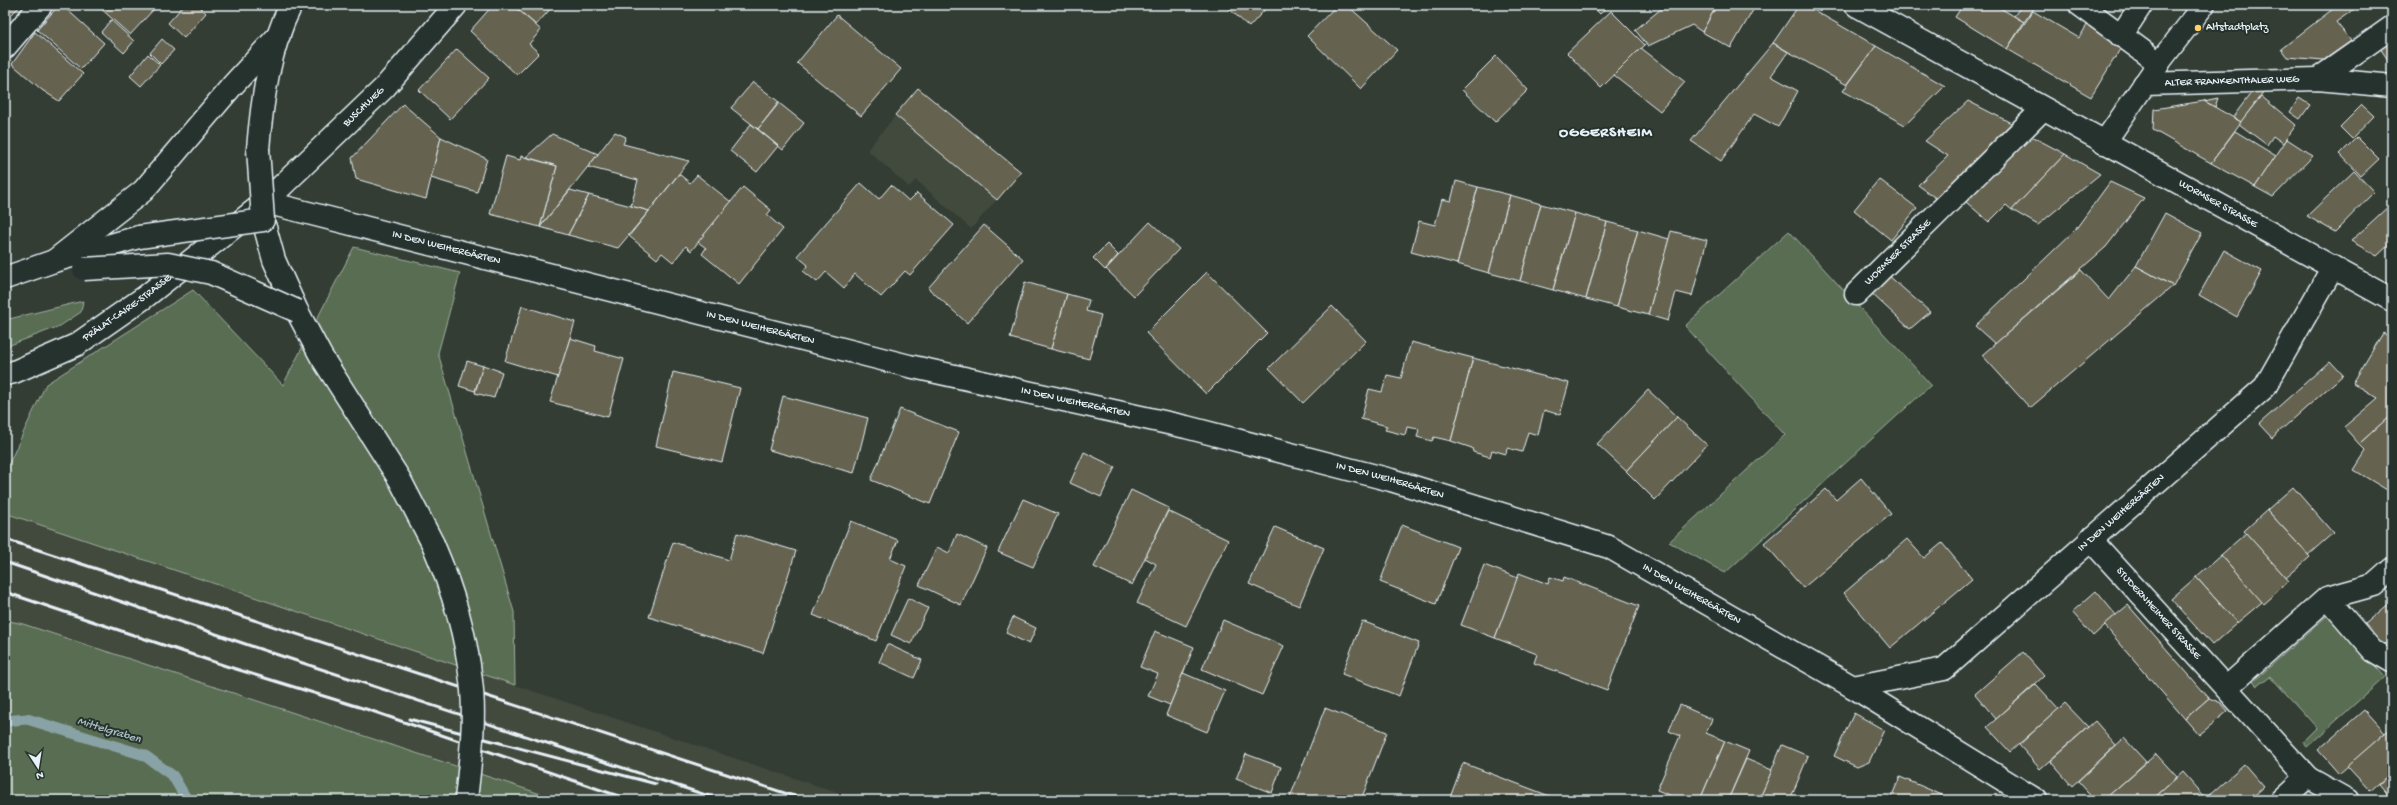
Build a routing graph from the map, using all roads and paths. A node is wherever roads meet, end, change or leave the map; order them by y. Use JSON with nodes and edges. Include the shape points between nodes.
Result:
{"nodes":[{"id":1,"x":41,"y":5,"type":"edge"},
{"id":2,"x":291,"y":5,"type":"edge"},
{"id":3,"x":456,"y":5,"type":"edge"},
{"id":4,"x":2080,"y":5,"type":"edge"},
{"id":5,"x":2141,"y":5,"type":"edge"},
{"id":6,"x":2204,"y":5,"type":"edge"},
{"id":7,"x":1861,"y":6,"type":"edge"},
{"id":8,"x":2392,"y":27,"type":"edge"},
{"id":9,"x":280,"y":35,"type":"junction"},
{"id":10,"x":2121,"y":36,"type":"junction"},
{"id":11,"x":5,"y":47,"type":"edge"},
{"id":12,"x":2159,"y":63,"type":"junction"},
{"id":13,"x":2318,"y":79,"type":"junction"},
{"id":14,"x":2144,"y":84,"type":"junction"},
{"id":15,"x":2392,"y":86,"type":"edge"},
{"id":16,"x":2043,"y":109,"type":"junction"},
{"id":17,"x":2104,"y":143,"type":"junction"},
{"id":18,"x":264,"y":211,"type":"junction"},
{"id":19,"x":54,"y":261,"type":"junction"},
{"id":20,"x":2333,"y":267,"type":"junction"},
{"id":21,"x":5,"y":278,"type":"edge"},
{"id":22,"x":1856,"y":294,"type":"dead end"},
{"id":23,"x":2392,"y":300,"type":"edge"},
{"id":24,"x":297,"y":311,"type":"junction"},
{"id":25,"x":5,"y":374,"type":"edge"},
{"id":26,"x":2090,"y":539,"type":"junction"},
{"id":27,"x":2392,"y":569,"type":"edge"},
{"id":28,"x":2327,"y":598,"type":"junction"},
{"id":29,"x":2392,"y":662,"type":"edge"},
{"id":30,"x":1853,"y":686,"type":"junction"},
{"id":31,"x":2226,"y":688,"type":"junction"},
{"id":32,"x":2307,"y":777,"type":"junction"},
{"id":33,"x":466,"y":800,"type":"edge"},
{"id":34,"x":2036,"y":800,"type":"edge"},
{"id":35,"x":2282,"y":800,"type":"edge"},
{"id":36,"x":2348,"y":800,"type":"edge"}],
"edges":[{"from":1,"to":11,"type":"street"},
{"from":2,"to":9,"type":"street"},
{"from":3,"to":18,"type":"street","name":"BUSCHWEG","via":[[384,88]]},
{"from":4,"to":10,"type":"street"},
{"from":5,"to":10,"type":"street"},
{"from":6,"to":12,"type":"lane"},
{"from":7,"to":16,"type":"street","name":"WORMSER STRASSE"},
{"from":8,"to":13,"type":"street"},
{"from":9,"to":18,"type":"street","bridge":true,"via":[[267,78],[258,149]]},
{"from":9,"to":19,"type":"street","via":[[232,86],[143,191]]},
{"from":10,"to":12,"type":"street"},
{"from":12,"to":14,"type":"street"},
{"from":13,"to":14,"type":"street","name":"ALTER FRANKENTHALER WEG"},
{"from":13,"to":15,"type":"street","name":"ALTER FRANKENTHALER WEG"},
{"from":14,"to":17,"type":"street"},
{"from":16,"to":17,"type":"street","name":"WORMSER STRASSE"},
{"from":16,"to":22,"type":"street","name":"WORMSER STRASSE"},
{"from":17,"to":20,"type":"street","name":"WORMSER STRASSE"},
{"from":18,"to":19,"type":"street","bridge":true,"via":[[139,236]]},
{"from":18,"to":24,"type":"street","via":[[274,260]]},
{"from":18,"to":25,"type":"street","name":"PRÄLAT-CAIRE-STRASSE","via":[[76,345]]},
{"from":18,"to":30,"type":"street","name":"IN DEN WEIHERGÄRTEN","via":[[909,366],[1186,427],[1477,505],[1609,547]]},
{"from":19,"to":21,"type":"street"},
{"from":19,"to":24,"type":"street","bridge":true,"via":[[84,269],[168,264],[210,272]]},
{"from":20,"to":23,"type":"street","name":"WORMSER STRASSE"},
{"from":20,"to":26,"type":"street","name":"IN DEN WEIHERGÄRTEN","via":[[2265,387]]},
{"from":24,"to":33,"type":"street","bridge":true,"via":[[321,356],[400,480],[433,544],[450,584],[462,627],[472,682],[471,754]]},
{"from":26,"to":30,"type":"street","name":"IN DEN WEIHERGÄRTEN","via":[[1944,669]]},
{"from":26,"to":31,"type":"street","name":"STUDERNHEIMER STRASSE"},
{"from":27,"to":28,"type":"street","via":[[2374,585]]},
{"from":28,"to":29,"type":"lane","via":[[2373,651]]},
{"from":28,"to":31,"type":"street"},
{"from":30,"to":34,"type":"street","name":"IN DEN WEIHERGÄRTEN"},
{"from":31,"to":32,"type":"street","name":"STUDERNHEIMER STRASSE"},
{"from":32,"to":35,"type":"street"},
{"from":32,"to":36,"type":"lane","name":"STUDERNHEIMER STRASSE"}]}
